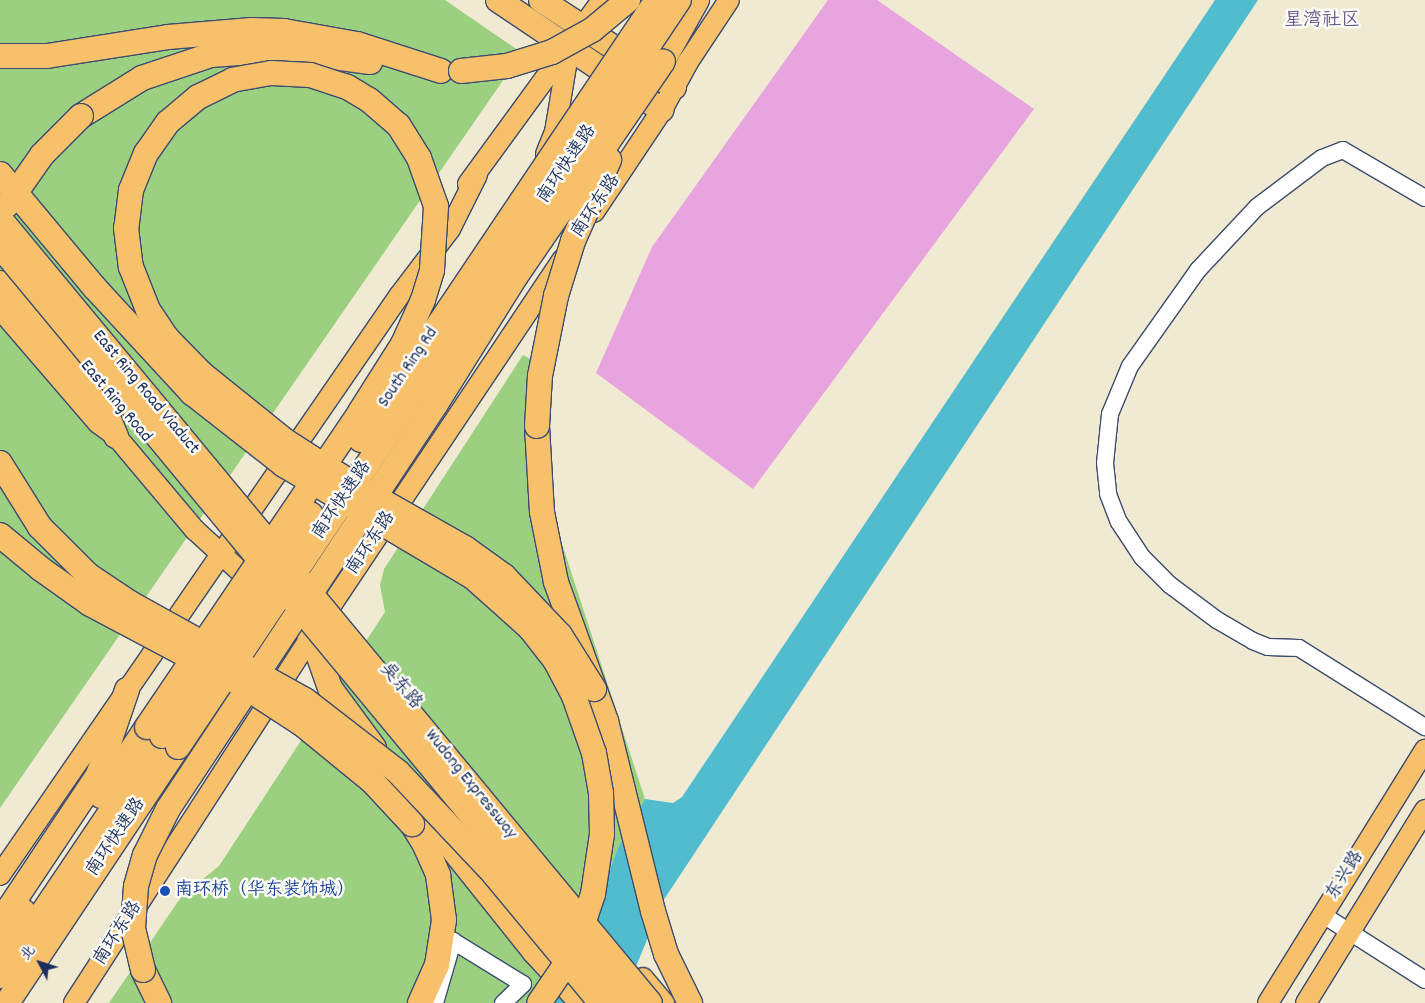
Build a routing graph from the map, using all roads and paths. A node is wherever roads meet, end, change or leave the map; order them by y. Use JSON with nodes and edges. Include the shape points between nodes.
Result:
{"nodes":[{"id":1,"x":498,"y":0,"type":"edge"},
{"id":2,"x":541,"y":0,"type":"edge"},
{"id":3,"x":588,"y":0,"type":"edge"},
{"id":4,"x":602,"y":0,"type":"edge"},
{"id":5,"x":628,"y":0,"type":"edge"},
{"id":6,"x":657,"y":0,"type":"edge"},
{"id":7,"x":679,"y":0,"type":"edge"},
{"id":8,"x":696,"y":0,"type":"edge"},
{"id":9,"x":729,"y":0,"type":"edge"},
{"id":10,"x":583,"y":28,"type":"junction"},
{"id":11,"x":568,"y":48,"type":"junction"},
{"id":12,"x":0,"y":56,"type":"edge"},
{"id":13,"x":664,"y":61,"type":"junction"},
{"id":14,"x":441,"y":71,"type":"junction"},
{"id":15,"x":674,"y":88,"type":"junction"},
{"id":16,"x":662,"y":110,"type":"junction"},
{"id":17,"x":0,"y":174,"type":"edge"},
{"id":18,"x":1425,"y":198,"type":"edge"},
{"id":19,"x":0,"y":204,"type":"edge"},
{"id":20,"x":0,"y":219,"type":"edge"},
{"id":21,"x":0,"y":246,"type":"edge"},
{"id":22,"x":0,"y":264,"type":"edge"},
{"id":23,"x":0,"y":283,"type":"edge"},
{"id":24,"x":0,"y":309,"type":"edge"},
{"id":25,"x":116,"y":436,"type":"junction"},
{"id":26,"x":0,"y":462,"type":"edge"},
{"id":27,"x":252,"y":509,"type":"junction"},
{"id":28,"x":0,"y":535,"type":"edge"},
{"id":29,"x":281,"y":543,"type":"junction"},
{"id":30,"x":225,"y":548,"type":"junction"},
{"id":31,"x":276,"y":574,"type":"junction"},
{"id":32,"x":332,"y":604,"type":"junction"},
{"id":33,"x":312,"y":637,"type":"junction"},
{"id":34,"x":594,"y":689,"type":"junction"},
{"id":35,"x":127,"y":690,"type":"junction"},
{"id":36,"x":1425,"y":727,"type":"edge"},
{"id":37,"x":1425,"y":750,"type":"edge"},
{"id":38,"x":1425,"y":810,"type":"edge"},
{"id":39,"x":0,"y":875,"type":"edge"},
{"id":40,"x":1323,"y":915,"type":"junction"},
{"id":41,"x":0,"y":922,"type":"edge"},
{"id":42,"x":1349,"y":933,"type":"junction"},
{"id":43,"x":0,"y":945,"type":"edge"},
{"id":44,"x":1425,"y":980,"type":"edge"},
{"id":45,"x":7,"y":991,"type":"edge"},
{"id":46,"x":658,"y":1001,"type":"edge"},
{"id":47,"x":74,"y":1003,"type":"edge"},
{"id":48,"x":159,"y":1003,"type":"edge"},
{"id":49,"x":420,"y":1003,"type":"edge"},
{"id":50,"x":435,"y":1003,"type":"edge"},
{"id":51,"x":503,"y":1003,"type":"edge"},
{"id":52,"x":539,"y":1003,"type":"edge"},
{"id":53,"x":582,"y":1003,"type":"edge"},
{"id":54,"x":601,"y":1003,"type":"edge"},
{"id":55,"x":614,"y":1003,"type":"edge"},
{"id":56,"x":627,"y":1003,"type":"edge"},
{"id":57,"x":690,"y":1003,"type":"edge"},
{"id":58,"x":1268,"y":1003,"type":"edge"},
{"id":59,"x":1306,"y":1003,"type":"edge"}],
"edges":[{"from":1,"to":11,"type":"highway"},
{"from":2,"to":10,"type":"highway"},
{"from":3,"to":10,"type":"street"},
{"from":4,"to":10,"type":"main road"},
{"from":5,"to":14,"type":"highway","bridge":true,"via":[[592,30],[544,55],[492,69]]},
{"from":6,"to":45,"type":"highway","name":"South Ring Rd","bridge":true},
{"from":7,"to":45,"type":"highway","name":"南环快速路","bridge":true},
{"from":8,"to":13,"type":"highway"},
{"from":9,"to":15,"type":"main road","name":"南环东路"},
{"from":10,"to":11,"type":"main road"},
{"from":10,"to":15,"type":"highway"},
{"from":11,"to":16,"type":"highway"},
{"from":11,"to":27,"type":"main road","via":[[546,74],[477,175],[459,194],[418,254],[399,296]]},
{"from":11,"to":29,"type":"main road","via":[[553,142]]},
{"from":12,"to":14,"type":"highway","via":[[47,56],[168,37],[252,30],[284,31],[357,44]]},
{"from":13,"to":34,"type":"highway","bridge":true,"via":[[596,185],[573,241],[552,313],[540,376],[537,456],[542,512],[562,604]]},
{"from":13,"to":48,"type":"highway","bridge":true,"via":[[516,276],[436,404],[163,817],[138,875],[133,917],[139,960]]},
{"from":14,"to":20,"type":"highway","bridge":true,"via":[[282,50],[228,52],[175,64],[118,91],[67,128],[30,169]]},
{"from":15,"to":16,"type":"main road","name":"南环东路"},
{"from":16,"to":32,"type":"main road","name":"南环东路"},
{"from":17,"to":52,"type":"highway","bridge":true,"via":[[95,288],[192,393],[284,465],[474,578],[530,628],[555,660],[574,696],[591,740],[601,793],[602,834],[597,875],[585,920],[563,968]]},
{"from":18,"to":36,"type":"street","via":[[1343,150],[1322,158],[1257,207],[1198,270],[1130,366],[1110,414],[1105,463],[1108,494],[1119,522],[1142,557],[1170,585],[1217,620],[1253,641],[1274,648],[1299,648]]},
{"from":19,"to":27,"type":"main road"},
{"from":20,"to":31,"type":"highway","name":"East Ring Road Viaduct","bridge":true},
{"from":21,"to":31,"type":"highway","name":"East Ring Road Viaduct","bridge":true},
{"from":22,"to":30,"type":"main road","name":"East Ring Road"},
{"from":23,"to":25,"type":"highway","via":[[107,415]]},
{"from":24,"to":25,"type":"main road","via":[[98,423]]},
{"from":25,"to":30,"type":"main road","via":[[195,530]]},
{"from":26,"to":54,"type":"highway","bridge":true,"via":[[40,527],[88,575],[130,603],[304,700],[398,772],[494,874]]},
{"from":27,"to":29,"type":"main road","name":"吴东路"},
{"from":27,"to":30,"type":"main road"},
{"from":28,"to":49,"type":"highway","bridge":true,"via":[[90,604],[266,700],[330,745],[396,805],[424,843],[438,875],[443,897],[440,954]]},
{"from":29,"to":31,"type":"main road"},
{"from":29,"to":32,"type":"main road","name":"吴东路"},
{"from":30,"to":31,"type":"main road","name":"吴东路"},
{"from":30,"to":33,"type":"main road"},
{"from":30,"to":35,"type":"main road"},
{"from":31,"to":33,"type":"main road","name":"吴东路"},
{"from":31,"to":46,"type":"highway","name":"Wudong Expressway","bridge":true},
{"from":31,"to":56,"type":"highway","name":"Wudong Expressway","bridge":true},
{"from":32,"to":33,"type":"main road","name":"南环东路"},
{"from":32,"to":46,"type":"main road","name":"吴东路"},
{"from":33,"to":47,"type":"main road","name":"南环东路"},
{"from":33,"to":53,"type":"highway","via":[[330,688],[342,707],[495,903]]},
{"from":33,"to":55,"type":"main road","name":"吴东路"},
{"from":34,"to":43,"type":"highway","bridge":true,"via":[[560,635],[504,576],[458,544],[373,496],[326,467],[318,462],[310,457],[304,453],[290,445],[201,373],[152,316],[135,279],[129,254],[126,228],[131,190],[146,154],[168,122],[198,97],[221,85],[258,74],[303,74],[347,87],[380,108],[406,136],[429,182],[436,206],[432,270],[413,325],[360,412],[332,454],[326,462],[321,470],[315,478],[282,528],[136,743]]},
{"from":34,"to":57,"type":"highway","via":[[616,755],[666,954]]},
{"from":35,"to":39,"type":"main road"},
{"from":35,"to":41,"type":"highway","via":[[98,775]]},
{"from":37,"to":40,"type":"main road","name":"东兴路"},
{"from":38,"to":42,"type":"main road","name":"东兴路"},
{"from":40,"to":42,"type":"street"},
{"from":40,"to":58,"type":"main road","name":"东兴路"},
{"from":42,"to":44,"type":"street"},
{"from":42,"to":59,"type":"main road","name":"东兴路"},
{"from":50,"to":51,"type":"street","via":[[453,941],[523,984]]}]}
